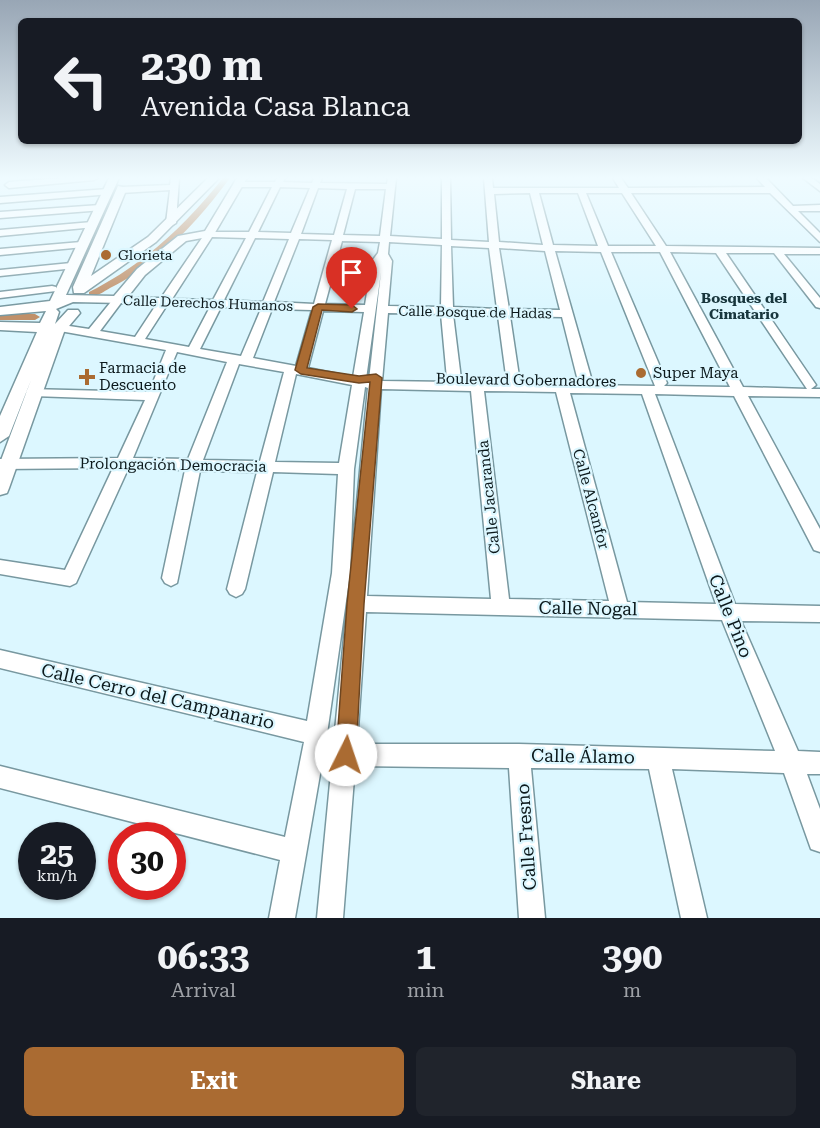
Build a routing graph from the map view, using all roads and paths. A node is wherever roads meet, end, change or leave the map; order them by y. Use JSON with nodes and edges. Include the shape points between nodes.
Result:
{"nodes":[{"id":1,"x":94,"y":221,"type":"edge"},
{"id":2,"x":109,"y":221,"type":"edge"},
{"id":3,"x":217,"y":221,"type":"edge"},
{"id":4,"x":259,"y":221,"type":"edge"},
{"id":5,"x":299,"y":221,"type":"edge"},
{"id":6,"x":341,"y":221,"type":"edge"},
{"id":7,"x":387,"y":221,"type":"edge"},
{"id":8,"x":445,"y":221,"type":"edge"},
{"id":9,"x":492,"y":221,"type":"edge"},
{"id":10,"x":541,"y":221,"type":"edge"},
{"id":11,"x":593,"y":221,"type":"edge"},
{"id":12,"x":645,"y":221,"type":"edge"},
{"id":13,"x":802,"y":221,"type":"edge"},
{"id":14,"x":171,"y":223,"type":"edge"},
{"id":15,"x":92,"y":225,"type":"junction"},
{"id":16,"x":0,"y":233,"type":"edge"},
{"id":17,"x":209,"y":234,"type":"junction"},
{"id":18,"x":251,"y":236,"type":"junction"},
{"id":19,"x":293,"y":237,"type":"junction"},
{"id":20,"x":336,"y":238,"type":"junction"},
{"id":21,"x":385,"y":239,"type":"junction"},
{"id":22,"x":820,"y":239,"type":"edge"},
{"id":23,"x":445,"y":242,"type":"junction"},
{"id":24,"x":81,"y":245,"type":"junction"},
{"id":25,"x":494,"y":245,"type":"junction"},
{"id":26,"x":548,"y":248,"type":"junction"},
{"id":27,"x":605,"y":249,"type":"junction"},
{"id":28,"x":663,"y":249,"type":"junction"},
{"id":29,"x":719,"y":250,"type":"junction"},
{"id":30,"x":777,"y":251,"type":"junction"},
{"id":31,"x":0,"y":252,"type":"edge"},
{"id":32,"x":820,"y":252,"type":"edge"},
{"id":33,"x":383,"y":254,"type":"junction"},
{"id":34,"x":67,"y":267,"type":"junction"},
{"id":35,"x":0,"y":273,"type":"edge"},
{"id":36,"x":0,"y":295,"type":"edge"},
{"id":37,"x":80,"y":295,"type":"junction"},
{"id":38,"x":117,"y":300,"type":"junction"},
{"id":39,"x":165,"y":301,"type":"junction"},
{"id":40,"x":218,"y":303,"type":"junction"},
{"id":41,"x":820,"y":304,"type":"edge"},
{"id":42,"x":269,"y":306,"type":"junction"},
{"id":43,"x":318,"y":307,"type":"junction"},
{"id":44,"x":52,"y":309,"type":"junction"},
{"id":45,"x":369,"y":309,"type":"junction"},
{"id":46,"x":382,"y":309,"type":"junction"},
{"id":47,"x":0,"y":311,"type":"edge"},
{"id":48,"x":447,"y":312,"type":"junction"},
{"id":49,"x":504,"y":313,"type":"junction"},
{"id":50,"x":567,"y":314,"type":"junction"},
{"id":51,"x":0,"y":326,"type":"edge"},
{"id":52,"x":93,"y":332,"type":"junction"},
{"id":53,"x":138,"y":340,"type":"junction"},
{"id":54,"x":173,"y":347,"type":"junction"},
{"id":55,"x":193,"y":351,"type":"junction"},
{"id":56,"x":241,"y":359,"type":"junction"},
{"id":57,"x":296,"y":369,"type":"junction"},
{"id":58,"x":454,"y":379,"type":"junction"},
{"id":59,"x":370,"y":381,"type":"junction"},
{"id":60,"x":585,"y":381,"type":"junction"},
{"id":61,"x":513,"y":384,"type":"junction"},
{"id":62,"x":653,"y":386,"type":"junction"},
{"id":63,"x":477,"y":387,"type":"junction"},
{"id":64,"x":562,"y":388,"type":"junction"},
{"id":65,"x":735,"y":388,"type":"junction"},
{"id":66,"x":816,"y":388,"type":"edge"},
{"id":67,"x":33,"y":392,"type":"junction"},
{"id":68,"x":154,"y":396,"type":"junction"},
{"id":69,"x":0,"y":436,"type":"edge"},
{"id":70,"x":122,"y":463,"type":"junction"},
{"id":71,"x":4,"y":464,"type":"edge"},
{"id":72,"x":194,"y":464,"type":"junction"},
{"id":73,"x":267,"y":466,"type":"junction"},
{"id":74,"x":346,"y":469,"type":"junction"},
{"id":75,"x":0,"y":489,"type":"edge"},
{"id":76,"x":820,"y":545,"type":"edge"},
{"id":77,"x":0,"y":567,"type":"edge"},
{"id":78,"x":171,"y":578,"type":"dead end"},
{"id":79,"x":236,"y":589,"type":"dead end"},
{"id":80,"x":356,"y":604,"type":"junction"},
{"id":81,"x":501,"y":606,"type":"junction"},
{"id":82,"x":620,"y":609,"type":"junction"},
{"id":83,"x":728,"y":610,"type":"junction"},
{"id":84,"x":820,"y":614,"type":"edge"},
{"id":85,"x":0,"y":659,"type":"edge"},
{"id":86,"x":316,"y":734,"type":"junction"},
{"id":87,"x":346,"y":755,"type":"junction"},
{"id":88,"x":519,"y":755,"type":"junction"},
{"id":89,"x":658,"y":758,"type":"junction"},
{"id":90,"x":791,"y":762,"type":"junction"},
{"id":91,"x":820,"y":764,"type":"edge"},
{"id":92,"x":0,"y":777,"type":"edge"},
{"id":93,"x":820,"y":840,"type":"edge"},
{"id":94,"x":295,"y":852,"type":"junction"},
{"id":95,"x":282,"y":918,"type":"edge"},
{"id":96,"x":330,"y":918,"type":"edge"},
{"id":97,"x":532,"y":918,"type":"edge"},
{"id":98,"x":694,"y":918,"type":"edge"}],
"edges":[{"from":1,"to":15,"type":"main road"},
{"from":2,"to":37,"type":"main road"},
{"from":3,"to":17,"type":"main road"},
{"from":4,"to":18,"type":"street"},
{"from":5,"to":19,"type":"street"},
{"from":6,"to":20,"type":"street"},
{"from":7,"to":21,"type":"street"},
{"from":8,"to":23,"type":"street"},
{"from":9,"to":25,"type":"street"},
{"from":10,"to":26,"type":"street"},
{"from":11,"to":27,"type":"street","name":"Calle Pino"},
{"from":12,"to":28,"type":"street"},
{"from":13,"to":22,"type":"street"},
{"from":14,"to":37,"type":"main road"},
{"from":15,"to":16,"type":"street"},
{"from":15,"to":24,"type":"main road"},
{"from":17,"to":18,"type":"street"},
{"from":17,"to":38,"type":"main road","via":[[182,238],[141,272]]},
{"from":17,"to":39,"type":"street"},
{"from":18,"to":19,"type":"street"},
{"from":18,"to":40,"type":"street"},
{"from":19,"to":20,"type":"street"},
{"from":19,"to":42,"type":"street"},
{"from":20,"to":21,"type":"street"},
{"from":20,"to":43,"type":"street"},
{"from":21,"to":23,"type":"street"},
{"from":21,"to":33,"type":"street"},
{"from":23,"to":25,"type":"street"},
{"from":23,"to":48,"type":"street"},
{"from":24,"to":31,"type":"street"},
{"from":24,"to":34,"type":"main road"},
{"from":25,"to":26,"type":"street"},
{"from":25,"to":49,"type":"street"},
{"from":26,"to":27,"type":"street"},
{"from":26,"to":50,"type":"street"},
{"from":27,"to":28,"type":"street"},
{"from":27,"to":62,"type":"street","name":"Calle Pino"},
{"from":28,"to":29,"type":"street"},
{"from":28,"to":65,"type":"street"},
{"from":29,"to":30,"type":"street"},
{"from":29,"to":66,"type":"street"},
{"from":30,"to":32,"type":"street"},
{"from":30,"to":41,"type":"street"},
{"from":33,"to":45,"type":"street","via":[[376,261]]},
{"from":33,"to":46,"type":"street","via":[[387,261]]},
{"from":34,"to":35,"type":"street"},
{"from":34,"to":44,"type":"main road"},
{"from":36,"to":44,"type":"street"},
{"from":37,"to":38,"type":"main road","name":"Calle Derechos Humanos"},
{"from":37,"to":44,"type":"main road"},
{"from":37,"to":44,"type":"main road","via":[[82,307],[73,313]]},
{"from":38,"to":39,"type":"street","name":"Calle Derechos Humanos"},
{"from":38,"to":52,"type":"street"},
{"from":39,"to":40,"type":"street","name":"Calle Derechos Humanos"},
{"from":39,"to":53,"type":"street"},
{"from":40,"to":42,"type":"street","name":"Calle Derechos Humanos"},
{"from":40,"to":55,"type":"street"},
{"from":42,"to":43,"type":"street","name":"Calle Derechos Humanos"},
{"from":42,"to":56,"type":"street"},
{"from":43,"to":45,"type":"street","name":"Calle Derechos Humanos"},
{"from":43,"to":57,"type":"street"},
{"from":44,"to":47,"type":"main road"},
{"from":44,"to":51,"type":"main road"},
{"from":44,"to":52,"type":"street"},
{"from":44,"to":67,"type":"main road"},
{"from":44,"to":69,"type":"main road"},
{"from":45,"to":59,"type":"street"},
{"from":46,"to":48,"type":"street","name":"Calle Bosque de Hadas"},
{"from":46,"to":59,"type":"street"},
{"from":48,"to":49,"type":"street","name":"Calle Bosque de Hadas"},
{"from":48,"to":58,"type":"street"},
{"from":49,"to":50,"type":"street","name":"Calle Bosque de Hadas"},
{"from":49,"to":61,"type":"street"},
{"from":50,"to":60,"type":"street"},
{"from":52,"to":53,"type":"street"},
{"from":53,"to":54,"type":"street"},
{"from":54,"to":55,"type":"street"},
{"from":54,"to":68,"type":"street"},
{"from":55,"to":56,"type":"street"},
{"from":56,"to":57,"type":"street"},
{"from":56,"to":72,"type":"street"},
{"from":57,"to":59,"type":"street"},
{"from":57,"to":73,"type":"street"},
{"from":58,"to":59,"type":"street","name":"Boulevard Gobernadores"},
{"from":58,"to":61,"type":"street","name":"Boulevard Gobernadores"},
{"from":59,"to":63,"type":"street","name":"Boulevard Gobernadores"},
{"from":59,"to":74,"type":"street"},
{"from":59,"to":80,"type":"street"},
{"from":60,"to":61,"type":"street","name":"Boulevard Gobernadores"},
{"from":60,"to":62,"type":"street","name":"Boulevard Gobernadores"},
{"from":61,"to":63,"type":"street","name":"Boulevard Gobernadores"},
{"from":61,"to":64,"type":"street","name":"Boulevard Gobernadores"},
{"from":62,"to":64,"type":"street","name":"Boulevard Gobernadores"},
{"from":62,"to":65,"type":"street","name":"Boulevard Gobernadores"},
{"from":62,"to":83,"type":"street","name":"Calle Pino"},
{"from":63,"to":81,"type":"street","name":"Calle Jacaranda"},
{"from":64,"to":82,"type":"street","name":"Calle Alcanfor"},
{"from":65,"to":66,"type":"street","name":"Boulevard Gobernadores"},
{"from":65,"to":76,"type":"street"},
{"from":67,"to":68,"type":"street"},
{"from":67,"to":71,"type":"main road"},
{"from":68,"to":70,"type":"street"},
{"from":70,"to":71,"type":"street","name":"Prolongación Democracia"},
{"from":70,"to":72,"type":"street","name":"Prolongación Democracia"},
{"from":70,"to":77,"type":"street","via":[[70,578]]},
{"from":71,"to":75,"type":"main road"},
{"from":72,"to":73,"type":"street","name":"Prolongación Democracia"},
{"from":72,"to":78,"type":"street"},
{"from":73,"to":74,"type":"street","name":"Prolongación Democracia"},
{"from":73,"to":79,"type":"street"},
{"from":74,"to":86,"type":"street","via":[[341,573]]},
{"from":80,"to":81,"type":"street","name":"Calle Nogal"},
{"from":80,"to":87,"type":"street"},
{"from":81,"to":82,"type":"street","name":"Calle Nogal"},
{"from":82,"to":83,"type":"street","name":"Calle Nogal"},
{"from":83,"to":84,"type":"street","name":"Calle Nogal"},
{"from":83,"to":90,"type":"street","name":"Calle Pino"},
{"from":85,"to":86,"type":"street","name":"Calle Cerro del Campanario"},
{"from":86,"to":94,"type":"street"},
{"from":87,"to":88,"type":"street","name":"Calle Álamo"},
{"from":87,"to":96,"type":"street"},
{"from":88,"to":89,"type":"street","name":"Calle Álamo"},
{"from":88,"to":97,"type":"street","name":"Calle Fresno"},
{"from":89,"to":90,"type":"street","name":"Calle Álamo"},
{"from":89,"to":98,"type":"street"},
{"from":90,"to":91,"type":"street","name":"Calle Álamo"},
{"from":90,"to":93,"type":"street","name":"Calle Pino"},
{"from":92,"to":94,"type":"street"},
{"from":94,"to":95,"type":"street"}]}
